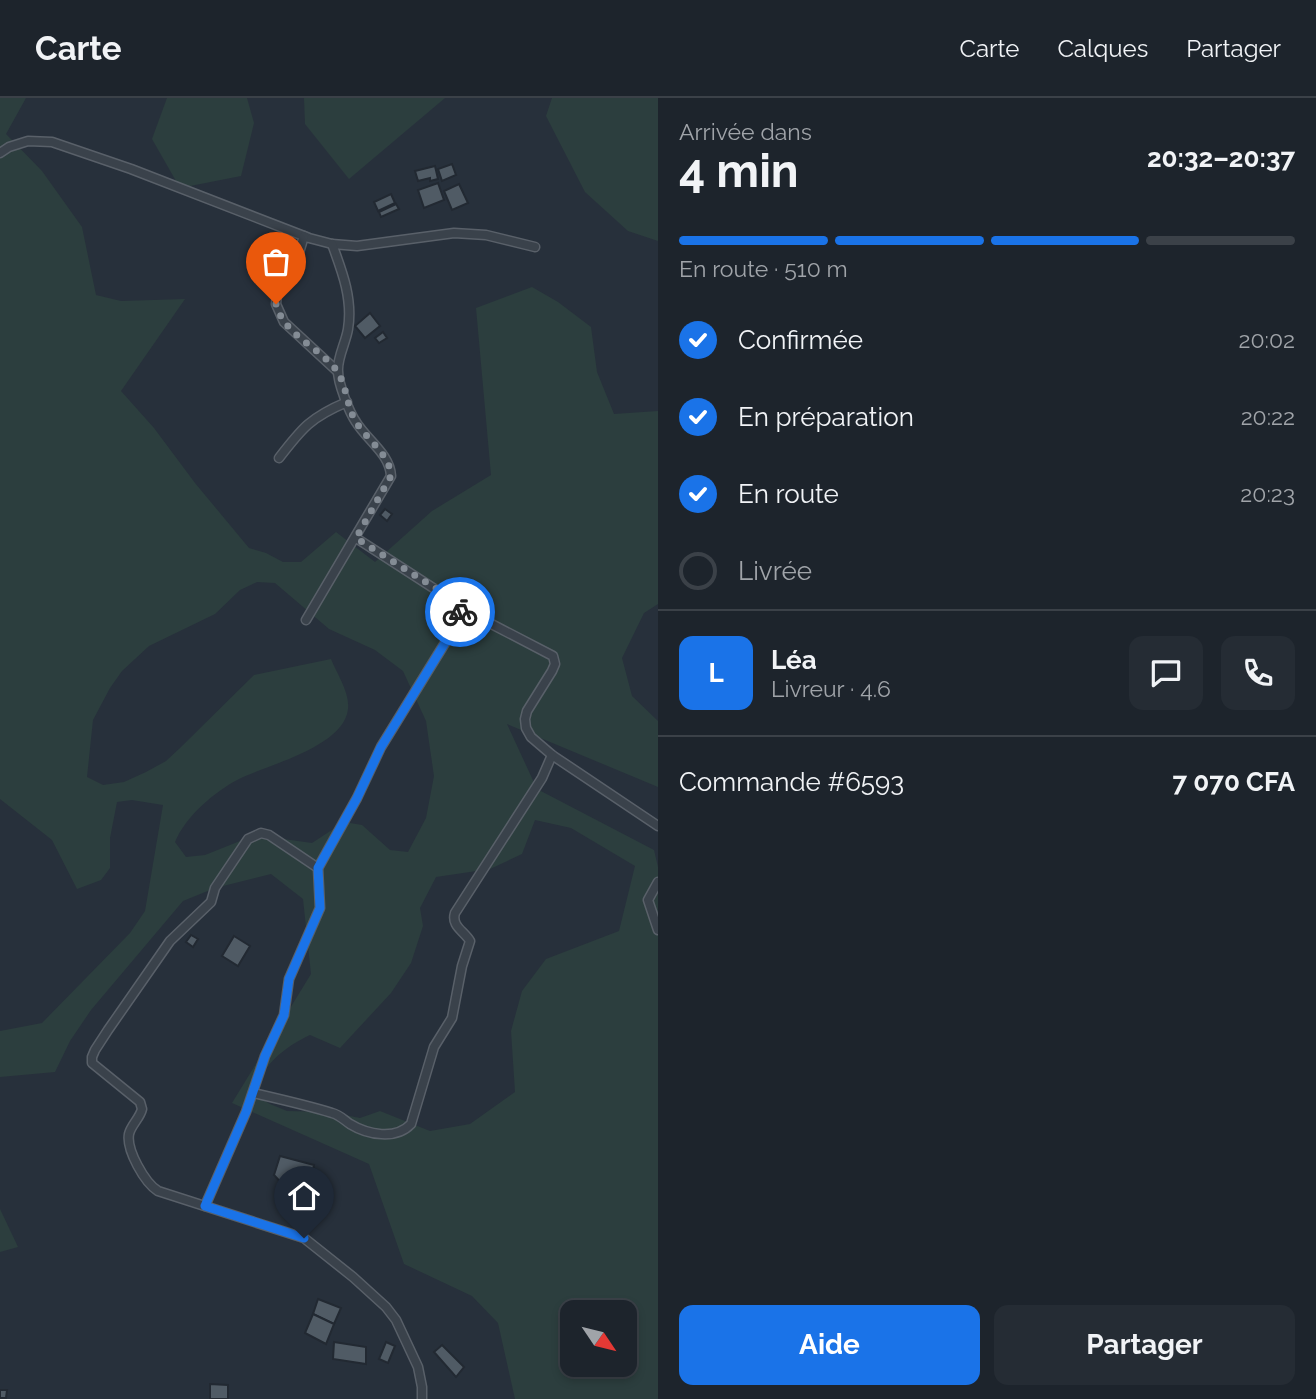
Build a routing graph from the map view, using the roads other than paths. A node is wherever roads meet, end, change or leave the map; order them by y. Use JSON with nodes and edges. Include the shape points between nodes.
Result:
{"nodes":[{"id":1,"x":0,"y":153,"type":"edge"},
{"id":2,"x":304,"y":236,"type":"junction"},
{"id":3,"x":331,"y":244,"type":"junction"},
{"id":4,"x":535,"y":247,"type":"dead end"},
{"id":5,"x":337,"y":371,"type":"junction"},
{"id":6,"x":347,"y":402,"type":"junction"},
{"id":7,"x":279,"y":458,"type":"dead end"},
{"id":8,"x":356,"y":538,"type":"junction"},
{"id":9,"x":462,"y":605,"type":"junction"},
{"id":10,"x":306,"y":620,"type":"dead end"},
{"id":11,"x":552,"y":755,"type":"junction"},
{"id":12,"x":658,"y":826,"type":"edge"},
{"id":13,"x":318,"y":868,"type":"junction"},
{"id":14,"x":658,"y":882,"type":"edge"},
{"id":15,"x":658,"y":930,"type":"edge"},
{"id":16,"x":253,"y":1093,"type":"junction"},
{"id":17,"x":205,"y":1206,"type":"junction"},
{"id":18,"x":422,"y":1399,"type":"edge"}],
"edges":[{"from":1,"to":2,"type":"street","via":[[28,141],[52,142]]},
{"from":2,"to":3,"type":"street"},
{"from":2,"to":5,"type":"street","via":[[277,295],[278,313]]},
{"from":3,"to":4,"type":"street","via":[[357,246],[454,233]]},
{"from":3,"to":5,"type":"street","via":[[344,277],[349,309]]},
{"from":5,"to":6,"type":"street"},
{"from":6,"to":7,"type":"street","via":[[308,422]]},
{"from":6,"to":8,"type":"street","via":[[357,424],[391,469]]},
{"from":8,"to":9,"type":"street"},
{"from":8,"to":10,"type":"street"},
{"from":9,"to":11,"type":"street","via":[[553,656],[552,671],[525,719],[531,737]]},
{"from":9,"to":13,"type":"street","via":[[453,630],[381,747]]},
{"from":11,"to":12,"type":"street"},
{"from":11,"to":16,"type":"street","via":[[542,778],[455,913],[455,924],[470,941],[452,1018],[434,1047],[405,1131],[383,1135],[335,1114]]},
{"from":13,"to":16,"type":"street","via":[[320,908],[289,979],[284,1015]]},
{"from":13,"to":17,"type":"street","via":[[269,835],[248,839],[215,888],[211,902],[170,942],[92,1057],[96,1067],[140,1102],[142,1109],[129,1132],[129,1144],[146,1183]]},
{"from":14,"to":15,"type":"street","via":[[648,900]]},
{"from":16,"to":17,"type":"street"},
{"from":17,"to":18,"type":"street","via":[[304,1238],[353,1277],[396,1320],[418,1367]]}]}
